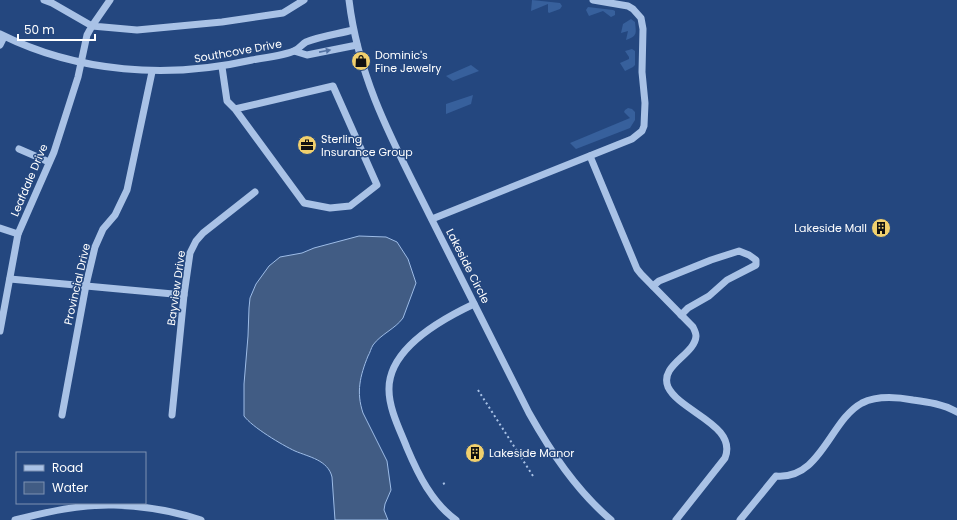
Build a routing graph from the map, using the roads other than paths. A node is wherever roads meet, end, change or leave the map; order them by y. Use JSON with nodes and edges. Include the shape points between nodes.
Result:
{"nodes":[{"id":1,"x":44,"y":0,"type":"edge"},
{"id":2,"x":110,"y":0,"type":"edge"},
{"id":3,"x":304,"y":0,"type":"edge"},
{"id":4,"x":349,"y":0,"type":"edge"},
{"id":5,"x":593,"y":0,"type":"edge"},
{"id":6,"x":92,"y":26,"type":"junction"},
{"id":7,"x":353,"y":30,"type":"junction"},
{"id":8,"x":2,"y":35,"type":"edge"},
{"id":9,"x":0,"y":45,"type":"edge"},
{"id":10,"x":357,"y":45,"type":"junction"},
{"id":11,"x":294,"y":51,"type":"junction"},
{"id":12,"x":81,"y":62,"type":"junction"},
{"id":13,"x":222,"y":67,"type":"junction"},
{"id":14,"x":152,"y":72,"type":"junction"},
{"id":15,"x":235,"y":109,"type":"junction"},
{"id":16,"x":19,"y":149,"type":"dead end"},
{"id":17,"x":590,"y":156,"type":"junction"},
{"id":18,"x":49,"y":162,"type":"junction"},
{"id":19,"x":255,"y":192,"type":"dead end"},
{"id":20,"x":432,"y":219,"type":"junction"},
{"id":21,"x":0,"y":228,"type":"edge"},
{"id":22,"x":18,"y":234,"type":"junction"},
{"id":23,"x":10,"y":279,"type":"junction"},
{"id":24,"x":86,"y":285,"type":"junction"},
{"id":25,"x":653,"y":286,"type":"junction"},
{"id":26,"x":184,"y":295,"type":"junction"},
{"id":27,"x":474,"y":304,"type":"junction"},
{"id":28,"x":681,"y":315,"type":"junction"},
{"id":29,"x":0,"y":331,"type":"edge"},
{"id":30,"x":957,"y":412,"type":"edge"},
{"id":31,"x":62,"y":415,"type":"dead end"},
{"id":32,"x":172,"y":415,"type":"dead end"},
{"id":33,"x":15,"y":520,"type":"edge"},
{"id":34,"x":201,"y":520,"type":"edge"},
{"id":35,"x":456,"y":520,"type":"edge"},
{"id":36,"x":610,"y":520,"type":"edge"},
{"id":37,"x":676,"y":520,"type":"edge"},
{"id":38,"x":740,"y":520,"type":"edge"}],
"edges":[{"from":1,"to":6,"type":"street"},
{"from":2,"to":6,"type":"street","name":"Leafdale Drive"},
{"from":3,"to":6,"type":"street","via":[[283,13],[222,22],[137,30]]},
{"from":4,"to":7,"type":"street","name":"Lakeside Circle"},
{"from":5,"to":17,"type":"street","via":[[628,6],[641,18],[645,118],[642,131],[637,136]]},
{"from":6,"to":12,"type":"street","name":"Leafdale Drive","via":[[87,35]]},
{"from":7,"to":10,"type":"street","name":"Lakeside Circle"},
{"from":7,"to":11,"type":"street","name":"Southcove Drive","via":[[305,43]]},
{"from":8,"to":9,"type":"street"},
{"from":8,"to":12,"type":"street","name":"Southcove Drive","via":[[46,53]]},
{"from":11,"to":10,"type":"street","name":"Southcove Drive","one_way":true,"via":[[307,55]]},
{"from":10,"to":20,"type":"street","name":"Lakeside Circle","via":[[381,117]]},
{"from":11,"to":13,"type":"street","name":"Southcove Drive"},
{"from":12,"to":14,"type":"street","name":"Southcove Drive"},
{"from":12,"to":18,"type":"street","name":"Leafdale Drive"},
{"from":13,"to":14,"type":"street","name":"Southcove Drive"},
{"from":13,"to":15,"type":"street","via":[[227,101]]},
{"from":14,"to":24,"type":"street","name":"Provincial Drive","via":[[127,190],[95,247]]},
{"from":15,"to":15,"type":"street","via":[[332,86],[377,185],[350,206],[330,208],[304,203]]},
{"from":16,"to":18,"type":"street"},
{"from":17,"to":20,"type":"street"},
{"from":17,"to":25,"type":"street","via":[[633,261]]},
{"from":18,"to":22,"type":"street","name":"Leafdale Drive"},
{"from":19,"to":26,"type":"street","name":"Bayview Drive","via":[[196,241],[190,252]]},
{"from":20,"to":27,"type":"street","name":"Lakeside Circle"},
{"from":21,"to":22,"type":"street"},
{"from":22,"to":23,"type":"street","name":"Leafdale Drive"},
{"from":23,"to":24,"type":"street"},
{"from":23,"to":29,"type":"street","name":"Leafdale Drive"},
{"from":24,"to":26,"type":"street"},
{"from":24,"to":31,"type":"street","name":"Provincial Drive"},
{"from":25,"to":28,"type":"street"},
{"from":25,"to":28,"type":"street","via":[[659,281],[731,253],[743,252],[756,260],[754,266],[727,280]]},
{"from":26,"to":32,"type":"street","name":"Bayview Drive"},
{"from":27,"to":35,"type":"street","via":[[418,338],[396,362],[390,376],[392,406],[411,457],[432,496]]},
{"from":27,"to":36,"type":"street","name":"Lakeside Circle","via":[[529,413],[551,450],[586,496]]},
{"from":28,"to":37,"type":"street","via":[[693,327],[696,335],[694,344],[668,374],[668,385],[683,403],[720,431],[728,447],[726,458]]},
{"from":30,"to":38,"type":"street","via":[[936,404],[900,398],[875,399],[863,403],[852,410],[815,459],[793,475],[776,476]]},
{"from":33,"to":34,"type":"street","via":[[82,507],[114,505],[169,511]]}]}
